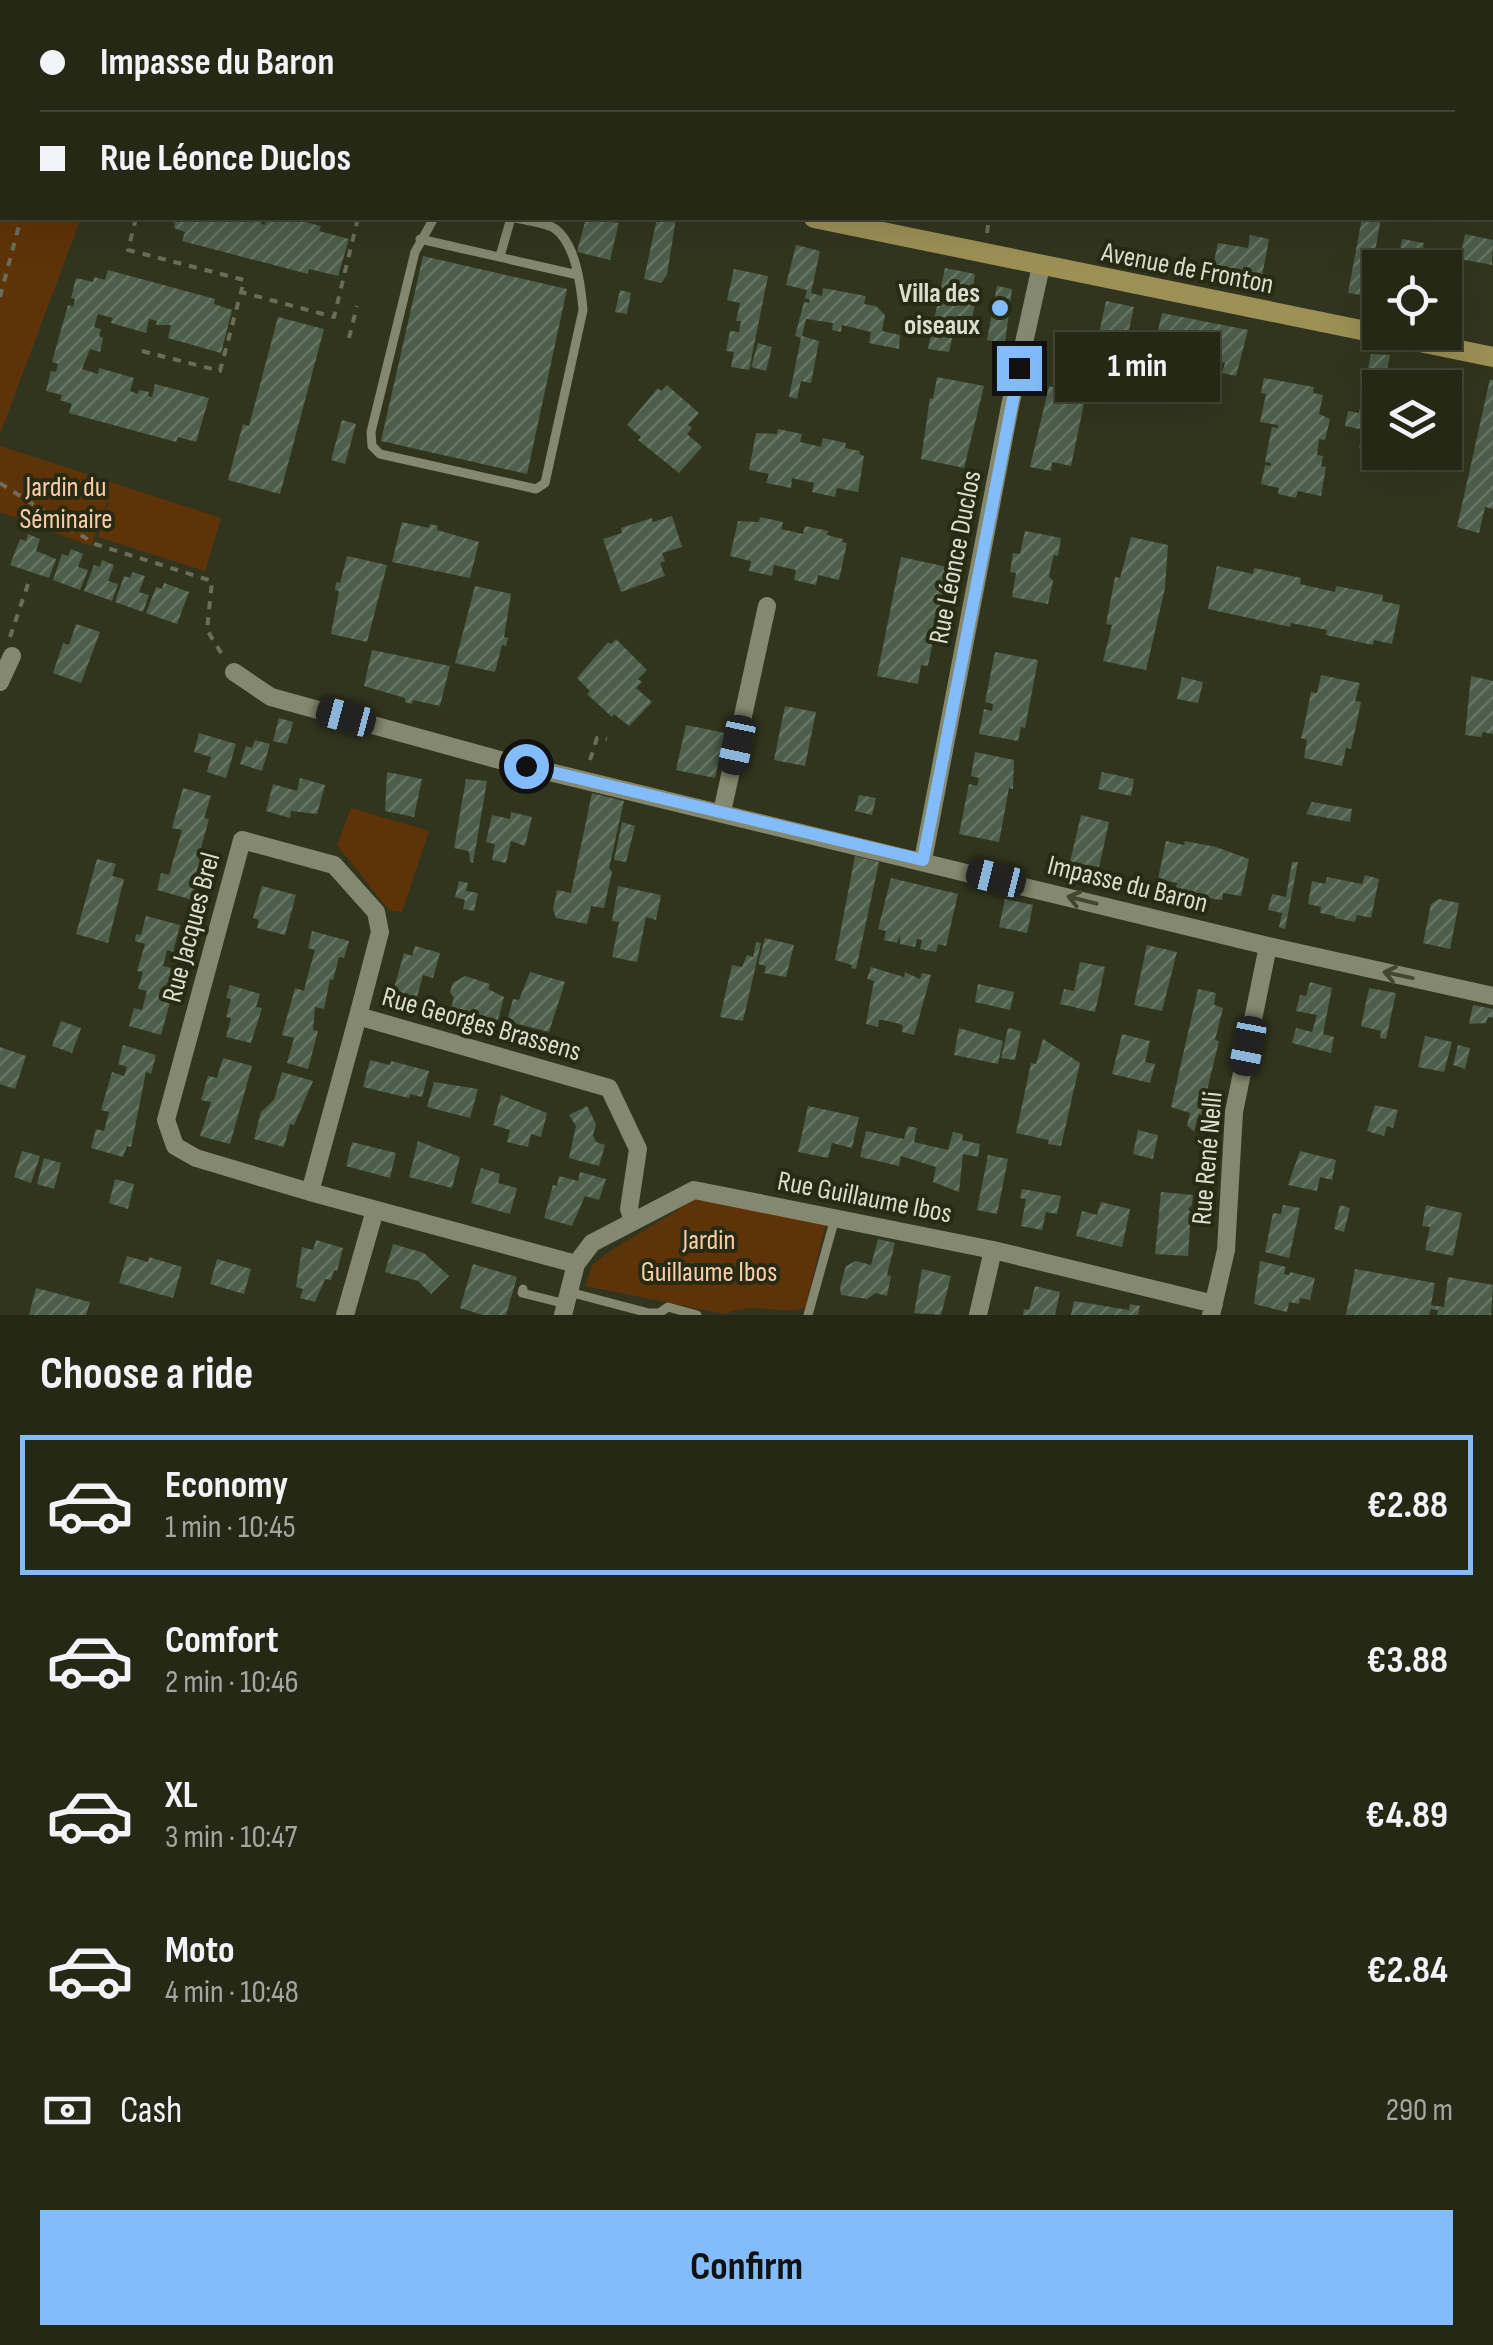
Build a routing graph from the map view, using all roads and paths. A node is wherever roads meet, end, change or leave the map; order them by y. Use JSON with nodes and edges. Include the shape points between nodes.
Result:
{"nodes":[{"id":1,"x":20,"y":220,"type":"edge"},
{"id":2,"x":136,"y":220,"type":"edge"},
{"id":3,"x":358,"y":220,"type":"edge"},
{"id":4,"x":433,"y":220,"type":"edge"},
{"id":5,"x":512,"y":220,"type":"edge"},
{"id":6,"x":522,"y":220,"type":"edge"},
{"id":7,"x":823,"y":220,"type":"edge"},
{"id":8,"x":989,"y":220,"type":"edge"},
{"id":9,"x":986,"y":237,"type":"dead end"},
{"id":10,"x":420,"y":240,"type":"junction"},
{"id":11,"x":500,"y":256,"type":"junction"},
{"id":12,"x":1041,"y":266,"type":"junction"},
{"id":13,"x":578,"y":274,"type":"junction"},
{"id":14,"x":2,"y":277,"type":"edge"},
{"id":15,"x":240,"y":292,"type":"junction"},
{"id":16,"x":0,"y":296,"type":"edge"},
{"id":17,"x":357,"y":306,"type":"dead end"},
{"id":18,"x":349,"y":338,"type":"dead end"},
{"id":19,"x":142,"y":352,"type":"dead end"},
{"id":20,"x":1493,"y":357,"type":"edge"},
{"id":21,"x":0,"y":483,"type":"edge"},
{"id":22,"x":28,"y":584,"type":"dead end"},
{"id":23,"x":767,"y":606,"type":"dead end"},
{"id":24,"x":12,"y":656,"type":"joint"},
{"id":25,"x":234,"y":672,"type":"joint"},
{"id":26,"x":0,"y":682,"type":"edge"},
{"id":27,"x":607,"y":739,"type":"dead end"},
{"id":28,"x":585,"y":780,"type":"junction"},
{"id":29,"x":722,"y":812,"type":"junction"},
{"id":30,"x":923,"y":860,"type":"junction"},
{"id":31,"x":1268,"y":946,"type":"junction"},
{"id":32,"x":1493,"y":996,"type":"edge"},
{"id":33,"x":358,"y":1016,"type":"junction"},
{"id":34,"x":310,"y":1192,"type":"junction"},
{"id":35,"x":376,"y":1210,"type":"junction"},
{"id":36,"x":836,"y":1218,"type":"junction"},
{"id":37,"x":633,"y":1220,"type":"junction"},
{"id":38,"x":994,"y":1250,"type":"junction"},
{"id":39,"x":576,"y":1264,"type":"junction"},
{"id":40,"x":523,"y":1289,"type":"dead end"},
{"id":41,"x":566,"y":1304,"type":"edge"},
{"id":42,"x":1212,"y":1310,"type":"edge"},
{"id":43,"x":345,"y":1315,"type":"edge"},
{"id":44,"x":697,"y":1315,"type":"edge"},
{"id":45,"x":808,"y":1315,"type":"edge"},
{"id":46,"x":978,"y":1315,"type":"edge"}],
"edges":[{"from":1,"to":14,"type":"path"},
{"from":2,"to":15,"type":"path","via":[[128,250],[244,280]]},
{"from":3,"to":15,"type":"path","via":[[334,318]]},
{"from":4,"to":10,"type":"lane"},
{"from":5,"to":11,"type":"lane"},
{"from":6,"to":13,"type":"lane","via":[[552,227]]},
{"from":7,"to":12,"type":"street","name":"Avenue de Fronton"},
{"from":8,"to":9,"type":"path"},
{"from":10,"to":11,"type":"lane"},
{"from":10,"to":13,"type":"lane","via":[[370,432],[372,446],[380,454],[526,490],[545,483],[583,310]]},
{"from":11,"to":13,"type":"lane"},
{"from":12,"to":20,"type":"street","name":"Avenue de Fronton"},
{"from":12,"to":30,"type":"street","name":"Rue Léonce Duclos"},
{"from":14,"to":16,"type":"path"},
{"from":15,"to":19,"type":"path","via":[[220,371]]},
{"from":17,"to":18,"type":"path"},
{"from":21,"to":25,"type":"path","via":[[95,544],[212,581],[207,630]]},
{"from":22,"to":24,"type":"path","via":[[10,635]]},
{"from":23,"to":29,"type":"street"},
{"from":24,"to":26,"type":"street"},
{"from":25,"to":28,"type":"street","name":"Impasse du Baron","via":[[271,697]]},
{"from":27,"to":28,"type":"path","via":[[596,738]]},
{"from":28,"to":29,"type":"street","name":"Impasse du Baron"},
{"from":29,"to":30,"type":"street","name":"Impasse du Baron"},
{"from":31,"to":30,"type":"street","name":"Impasse du Baron","one_way":true},
{"from":32,"to":31,"type":"street","name":"Impasse du Baron","one_way":true},
{"from":31,"to":42,"type":"street","name":"Rue René Nelli","via":[[1234,1112],[1228,1234]]},
{"from":33,"to":34,"type":"street","name":"Rue Georges Brassens"},
{"from":33,"to":34,"type":"street","name":"Rue Jacques Brel","via":[[380,932],[376,912],[334,865],[242,840],[166,1120],[175,1146],[196,1158]]},
{"from":33,"to":37,"type":"street","name":"Rue Georges Brassens","via":[[609,1088],[638,1149]]},
{"from":34,"to":35,"type":"street"},
{"from":35,"to":39,"type":"street"},
{"from":35,"to":43,"type":"street"},
{"from":36,"to":37,"type":"street","name":"Rue Guillaume Ibos","via":[[694,1190]]},
{"from":36,"to":38,"type":"street","name":"Rue Guillaume Ibos"},
{"from":36,"to":45,"type":"lane"},
{"from":37,"to":39,"type":"street","name":"Rue Guillaume Ibos","via":[[592,1243]]},
{"from":38,"to":42,"type":"street","name":"Rue Guillaume Ibos"},
{"from":38,"to":46,"type":"street"},
{"from":39,"to":41,"type":"street"},
{"from":40,"to":41,"type":"lane"},
{"from":41,"to":44,"type":"lane","via":[[649,1314],[668,1307]]}]}
